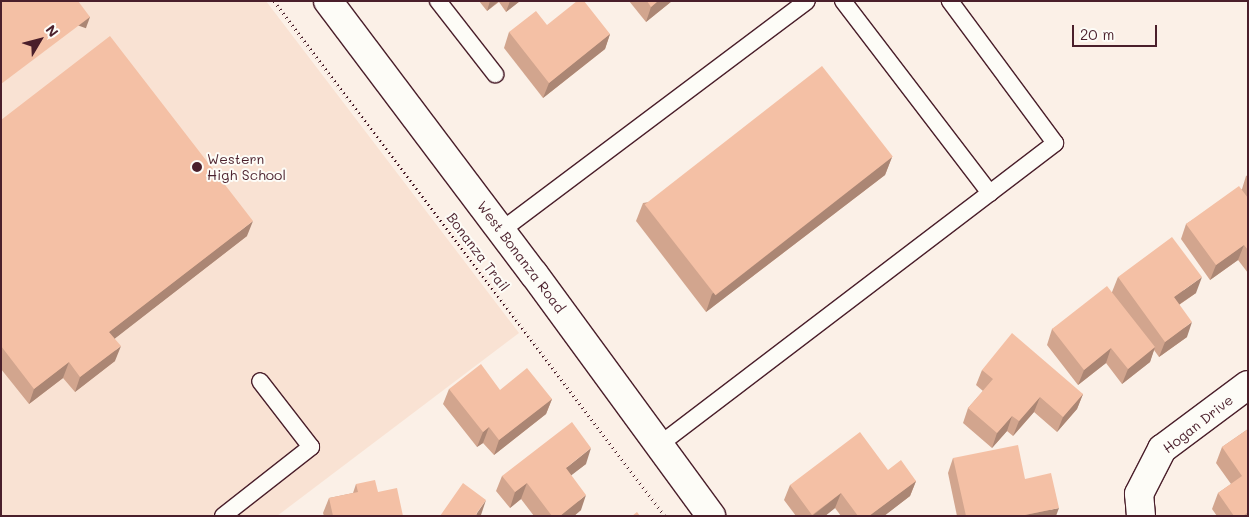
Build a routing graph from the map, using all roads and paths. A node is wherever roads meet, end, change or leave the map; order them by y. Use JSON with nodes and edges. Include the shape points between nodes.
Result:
{"nodes":[{"id":1,"x":274,"y":1,"type":"edge"},
{"id":2,"x":328,"y":1,"type":"edge"},
{"id":3,"x":438,"y":1,"type":"edge"},
{"id":4,"x":807,"y":1,"type":"edge"},
{"id":5,"x":843,"y":1,"type":"edge"},
{"id":6,"x":950,"y":1,"type":"edge"},
{"id":7,"x":495,"y":74,"type":"dead end"},
{"id":8,"x":990,"y":193,"type":"junction"},
{"id":9,"x":502,"y":230,"type":"junction"},
{"id":10,"x":260,"y":381,"type":"dead end"},
{"id":11,"x":1248,"y":385,"type":"edge"},
{"id":12,"x":659,"y":445,"type":"junction"},
{"id":13,"x":1140,"y":505,"type":"edge"},
{"id":14,"x":223,"y":516,"type":"edge"},
{"id":15,"x":665,"y":516,"type":"edge"},
{"id":16,"x":711,"y":516,"type":"edge"}],
"edges":[{"from":1,"to":15,"type":"path","name":"Bonanza Trail"},
{"from":2,"to":9,"type":"street","name":"West Bonanza Road"},
{"from":3,"to":7,"type":"lane"},
{"from":4,"to":9,"type":"lane"},
{"from":5,"to":8,"type":"lane"},
{"from":6,"to":8,"type":"lane","via":[[1056,143]]},
{"from":8,"to":12,"type":"lane"},
{"from":9,"to":12,"type":"street","name":"West Bonanza Road"},
{"from":10,"to":14,"type":"lane","via":[[312,447]]},
{"from":11,"to":13,"type":"street","name":"Hogan Drive","via":[[1162,449]]},
{"from":12,"to":16,"type":"street","name":"West Bonanza Road"}]}
